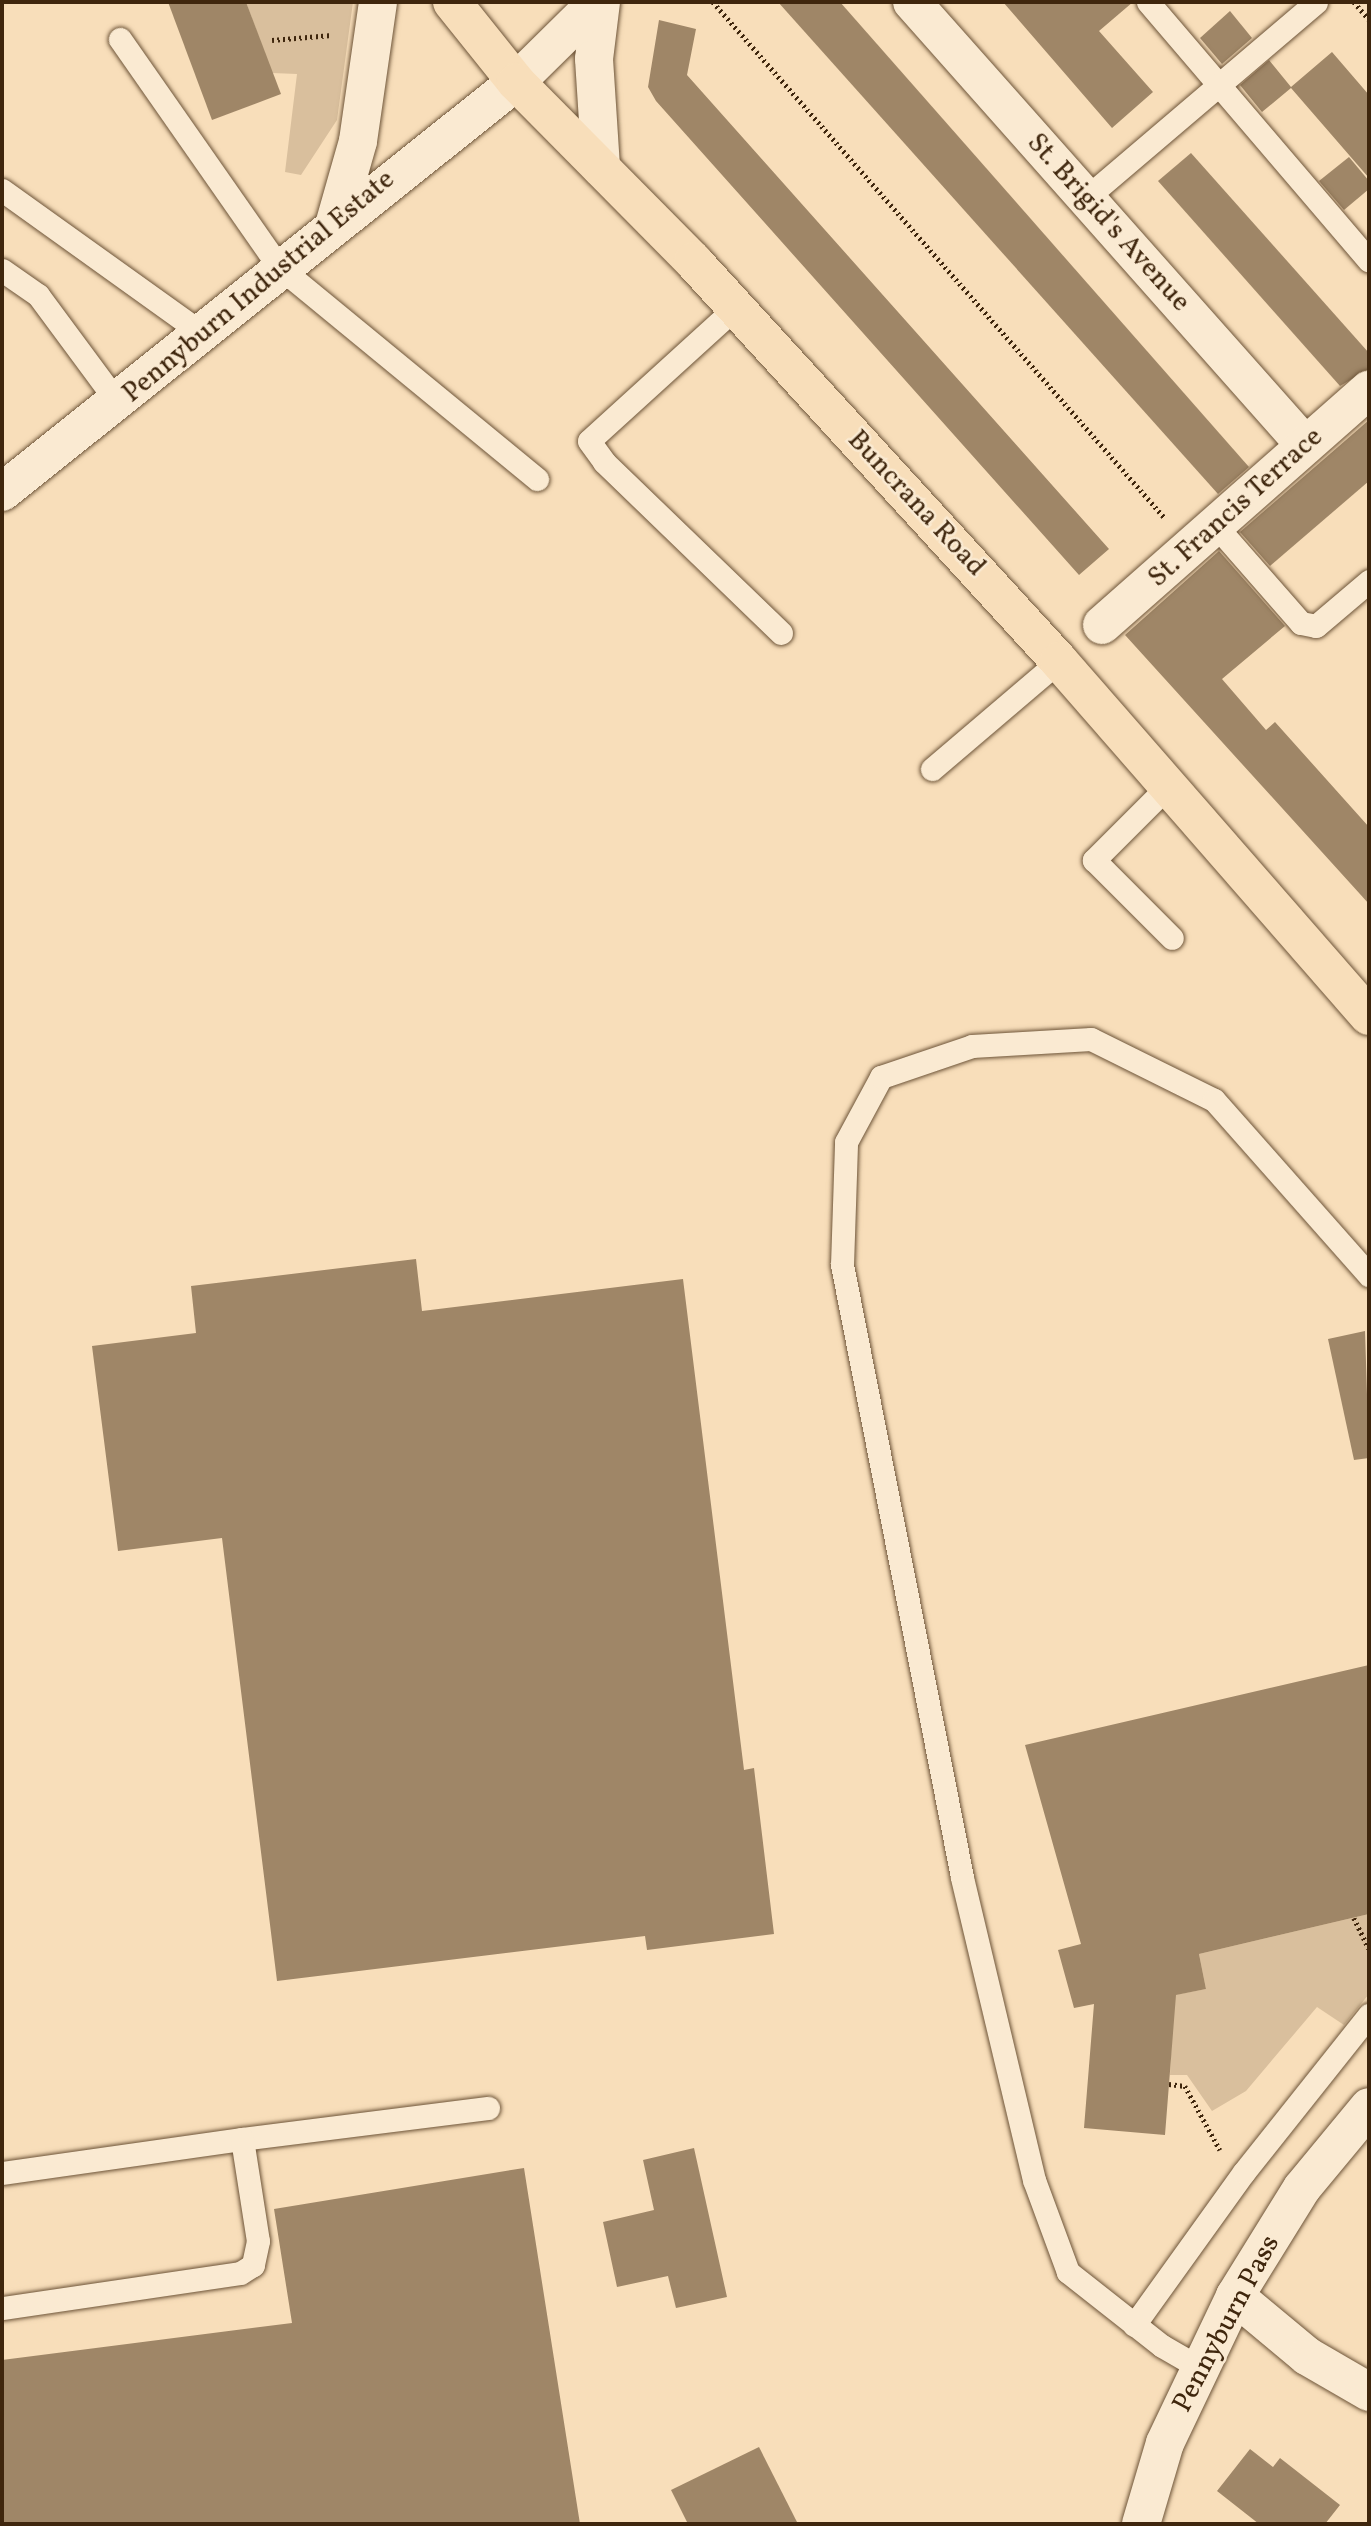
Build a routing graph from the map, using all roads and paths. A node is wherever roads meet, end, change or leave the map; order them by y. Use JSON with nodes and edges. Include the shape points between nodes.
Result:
{"nodes":[{"id":1,"x":452,"y":2,"type":"edge"},
{"id":2,"x":592,"y":2,"type":"edge"},
{"id":3,"x":713,"y":2,"type":"edge"},
{"id":4,"x":912,"y":2,"type":"edge"},
{"id":5,"x":1148,"y":2,"type":"edge"},
{"id":6,"x":1316,"y":2,"type":"edge"},
{"id":7,"x":1354,"y":2,"type":"edge"},
{"id":8,"x":376,"y":16,"type":"edge"},
{"id":9,"x":1369,"y":19,"type":"edge"},
{"id":10,"x":120,"y":39,"type":"dead end"},
{"id":11,"x":272,"y":40,"type":"dead end"},
{"id":12,"x":516,"y":82,"type":"junction"},
{"id":13,"x":1219,"y":85,"type":"junction"},
{"id":14,"x":601,"y":168,"type":"junction"},
{"id":15,"x":2,"y":190,"type":"edge"},
{"id":16,"x":1086,"y":198,"type":"junction"},
{"id":17,"x":335,"y":222,"type":"junction"},
{"id":18,"x":1369,"y":261,"type":"edge"},
{"id":19,"x":279,"y":267,"type":"junction"},
{"id":20,"x":2,"y":270,"type":"edge"},
{"id":21,"x":735,"y":308,"type":"junction"},
{"id":22,"x":200,"y":332,"type":"junction"},
{"id":23,"x":1369,"y":390,"type":"edge"},
{"id":24,"x":118,"y":403,"type":"junction"},
{"id":25,"x":1305,"y":445,"type":"junction"},
{"id":26,"x":537,"y":479,"type":"dead end"},
{"id":27,"x":2,"y":492,"type":"edge"},
{"id":28,"x":1204,"y":537,"type":"junction"},
{"id":29,"x":1369,"y":581,"type":"edge"},
{"id":30,"x":1102,"y":625,"type":"dead end"},
{"id":31,"x":781,"y":633,"type":"dead end"},
{"id":32,"x":1059,"y":661,"type":"junction"},
{"id":33,"x":932,"y":769,"type":"dead end"},
{"id":34,"x":1168,"y":786,"type":"junction"},
{"id":35,"x":1172,"y":938,"type":"dead end"},
{"id":36,"x":1366,"y":1007,"type":"edge"},
{"id":37,"x":1369,"y":1275,"type":"edge"},
{"id":38,"x":1354,"y":1918,"type":"dead end"},
{"id":39,"x":1369,"y":1949,"type":"edge"},
{"id":40,"x":1369,"y":2015,"type":"edge"},
{"id":41,"x":1169,"y":2084,"type":"dead end"},
{"id":42,"x":1369,"y":2107,"type":"edge"},
{"id":43,"x":488,"y":2108,"type":"dead end"},
{"id":44,"x":242,"y":2140,"type":"junction"},
{"id":45,"x":2,"y":2173,"type":"edge"},
{"id":46,"x":1237,"y":2182,"type":"junction"},
{"id":47,"x":1235,"y":2296,"type":"junction"},
{"id":48,"x":2,"y":2308,"type":"edge"},
{"id":49,"x":1134,"y":2325,"type":"junction"},
{"id":50,"x":1202,"y":2369,"type":"junction"},
{"id":51,"x":1369,"y":2392,"type":"edge"},
{"id":52,"x":1141,"y":2524,"type":"edge"}],
"edges":[{"from":1,"to":12,"type":"highway","name":"Buncrana Road"},
{"from":2,"to":12,"type":"street","name":"Pennyburn Industrial Estate"},
{"from":2,"to":14,"type":"street"},
{"from":3,"to":28,"type":"path"},
{"from":4,"to":16,"type":"street","name":"St. Brigid's Avenue"},
{"from":5,"to":13,"type":"lane"},
{"from":6,"to":13,"type":"lane"},
{"from":7,"to":9,"type":"path"},
{"from":8,"to":11,"type":"path"},
{"from":8,"to":17,"type":"street","via":[[358,141]]},
{"from":10,"to":19,"type":"lane"},
{"from":12,"to":14,"type":"highway","name":"Buncrana Road"},
{"from":12,"to":17,"type":"street","name":"Pennyburn Industrial Estate"},
{"from":13,"to":16,"type":"lane"},
{"from":13,"to":18,"type":"lane"},
{"from":14,"to":21,"type":"highway","name":"Buncrana Road"},
{"from":15,"to":22,"type":"lane"},
{"from":16,"to":25,"type":"street","name":"St. Brigid's Avenue"},
{"from":17,"to":19,"type":"street","name":"Pennyburn Industrial Estate"},
{"from":19,"to":22,"type":"street","name":"Pennyburn Industrial Estate"},
{"from":19,"to":26,"type":"lane"},
{"from":20,"to":24,"type":"lane","via":[[38,295]]},
{"from":21,"to":31,"type":"lane","via":[[589,441],[604,462]]},
{"from":21,"to":32,"type":"highway","name":"Buncrana Road"},
{"from":22,"to":24,"type":"street","name":"Pennyburn Industrial Estate"},
{"from":23,"to":25,"type":"street","name":"St. Francis Terrace"},
{"from":24,"to":27,"type":"street","name":"Pennyburn Industrial Estate"},
{"from":25,"to":28,"type":"street","name":"St. Francis Terrace"},
{"from":28,"to":29,"type":"lane","via":[[1301,623],[1317,626]]},
{"from":28,"to":30,"type":"street","name":"St. Francis Terrace"},
{"from":32,"to":33,"type":"lane"},
{"from":32,"to":34,"type":"highway","name":"Buncrana Road"},
{"from":34,"to":35,"type":"lane","via":[[1094,860]]},
{"from":34,"to":36,"type":"highway","name":"Buncrana Road"},
{"from":37,"to":49,"type":"lane","via":[[1214,1100],[1091,1039],[972,1046],[881,1077],[846,1142],[842,1265],[962,1877],[1034,2180],[1068,2272]]},
{"from":38,"to":39,"type":"path"},
{"from":40,"to":46,"type":"lane"},
{"from":41,"to":46,"type":"path","via":[[1185,2086]]},
{"from":42,"to":47,"type":"street","name":"Pennyburn Pass","via":[[1302,2188]]},
{"from":43,"to":44,"type":"lane"},
{"from":44,"to":45,"type":"lane"},
{"from":44,"to":48,"type":"lane","via":[[258,2241],[253,2265],[240,2273]]},
{"from":46,"to":49,"type":"lane"},
{"from":47,"to":50,"type":"street","name":"Pennyburn Pass"},
{"from":47,"to":51,"type":"street","via":[[1307,2356]]},
{"from":49,"to":50,"type":"lane"},
{"from":50,"to":52,"type":"street","name":"Pennyburn Pass","via":[[1166,2443]]}]}
